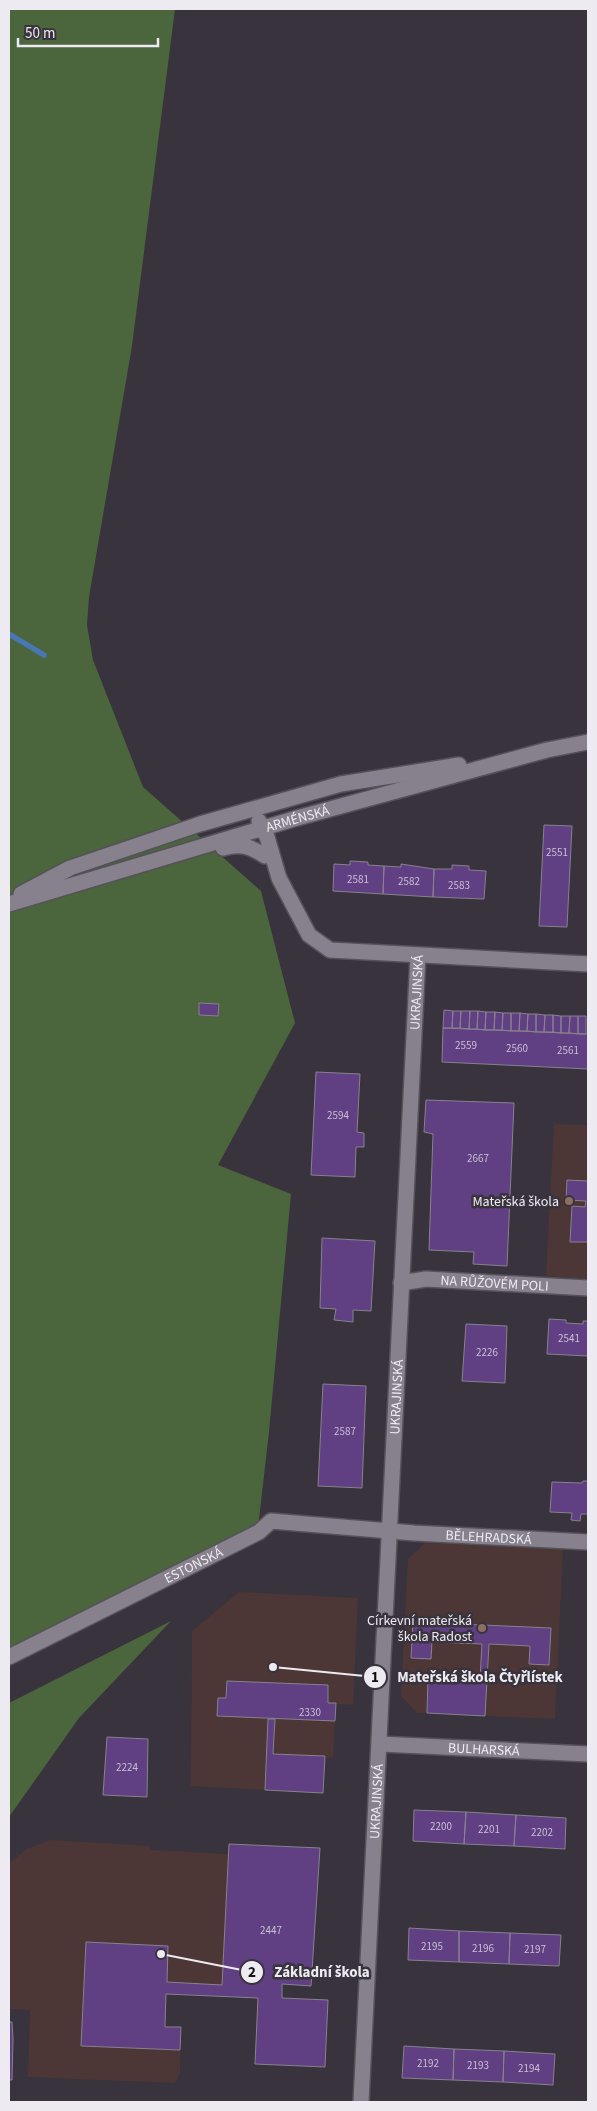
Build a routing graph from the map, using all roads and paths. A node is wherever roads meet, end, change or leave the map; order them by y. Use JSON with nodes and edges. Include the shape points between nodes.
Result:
{"nodes":[{"id":1,"x":588,"y":742,"type":"edge"},
{"id":2,"x":547,"y":750,"type":"junction"},
{"id":3,"x":447,"y":767,"type":"junction"},
{"id":4,"x":236,"y":814,"type":"junction"},
{"id":5,"x":297,"y":818,"type":"junction"},
{"id":6,"x":262,"y":828,"type":"junction"},
{"id":7,"x":269,"y":858,"type":"junction"},
{"id":8,"x":30,"y":897,"type":"junction"},
{"id":9,"x":9,"y":900,"type":"edge"},
{"id":10,"x":9,"y":904,"type":"edge"},
{"id":11,"x":418,"y":955,"type":"junction"},
{"id":12,"x":588,"y":964,"type":"edge"},
{"id":13,"x":401,"y":1284,"type":"junction"},
{"id":14,"x":588,"y":1288,"type":"edge"},
{"id":15,"x":388,"y":1531,"type":"junction"},
{"id":16,"x":588,"y":1542,"type":"edge"},
{"id":17,"x":9,"y":1657,"type":"edge"},
{"id":18,"x":380,"y":1744,"type":"junction"},
{"id":19,"x":588,"y":1754,"type":"edge"},
{"id":20,"x":361,"y":2102,"type":"edge"}],
"edges":[{"from":1,"to":2,"type":"street","name":"ARMÉNSKÁ"},
{"from":2,"to":3,"type":"street"},
{"from":2,"to":5,"type":"street","name":"ARMÉNSKÁ"},
{"from":3,"to":4,"type":"street","via":[[341,784]]},
{"from":3,"to":6,"type":"street","via":[[276,811]]},
{"from":4,"to":6,"type":"street","via":[[259,821]]},
{"from":4,"to":9,"type":"street","via":[[70,868]]},
{"from":5,"to":6,"type":"street","name":"ARMÉNSKÁ"},
{"from":5,"to":7,"type":"street","via":[[279,835]]},
{"from":6,"to":7,"type":"street","via":[[259,840]]},
{"from":6,"to":8,"type":"street","name":"ARMÉNSKÁ"},
{"from":7,"to":8,"type":"street","via":[[251,847],[237,844],[82,888]]},
{"from":7,"to":11,"type":"street","name":"UKRAJINSKÁ","via":[[308,935],[330,950]]},
{"from":8,"to":10,"type":"street","name":"ARMÉNSKÁ"},
{"from":11,"to":12,"type":"street"},
{"from":11,"to":13,"type":"street","name":"UKRAJINSKÁ"},
{"from":13,"to":14,"type":"street","name":"NA RŮŽOVÉM POLI","via":[[426,1279]]},
{"from":13,"to":15,"type":"street","name":"UKRAJINSKÁ"},
{"from":15,"to":16,"type":"street","name":"BĚLEHRADSKÁ"},
{"from":15,"to":17,"type":"street","name":"ESTONSKÁ","via":[[272,1521],[259,1532]]},
{"from":15,"to":18,"type":"street","name":"UKRAJINSKÁ"},
{"from":18,"to":19,"type":"street","name":"BULHARSKÁ"},
{"from":18,"to":20,"type":"street","name":"UKRAJINSKÁ"}]}
